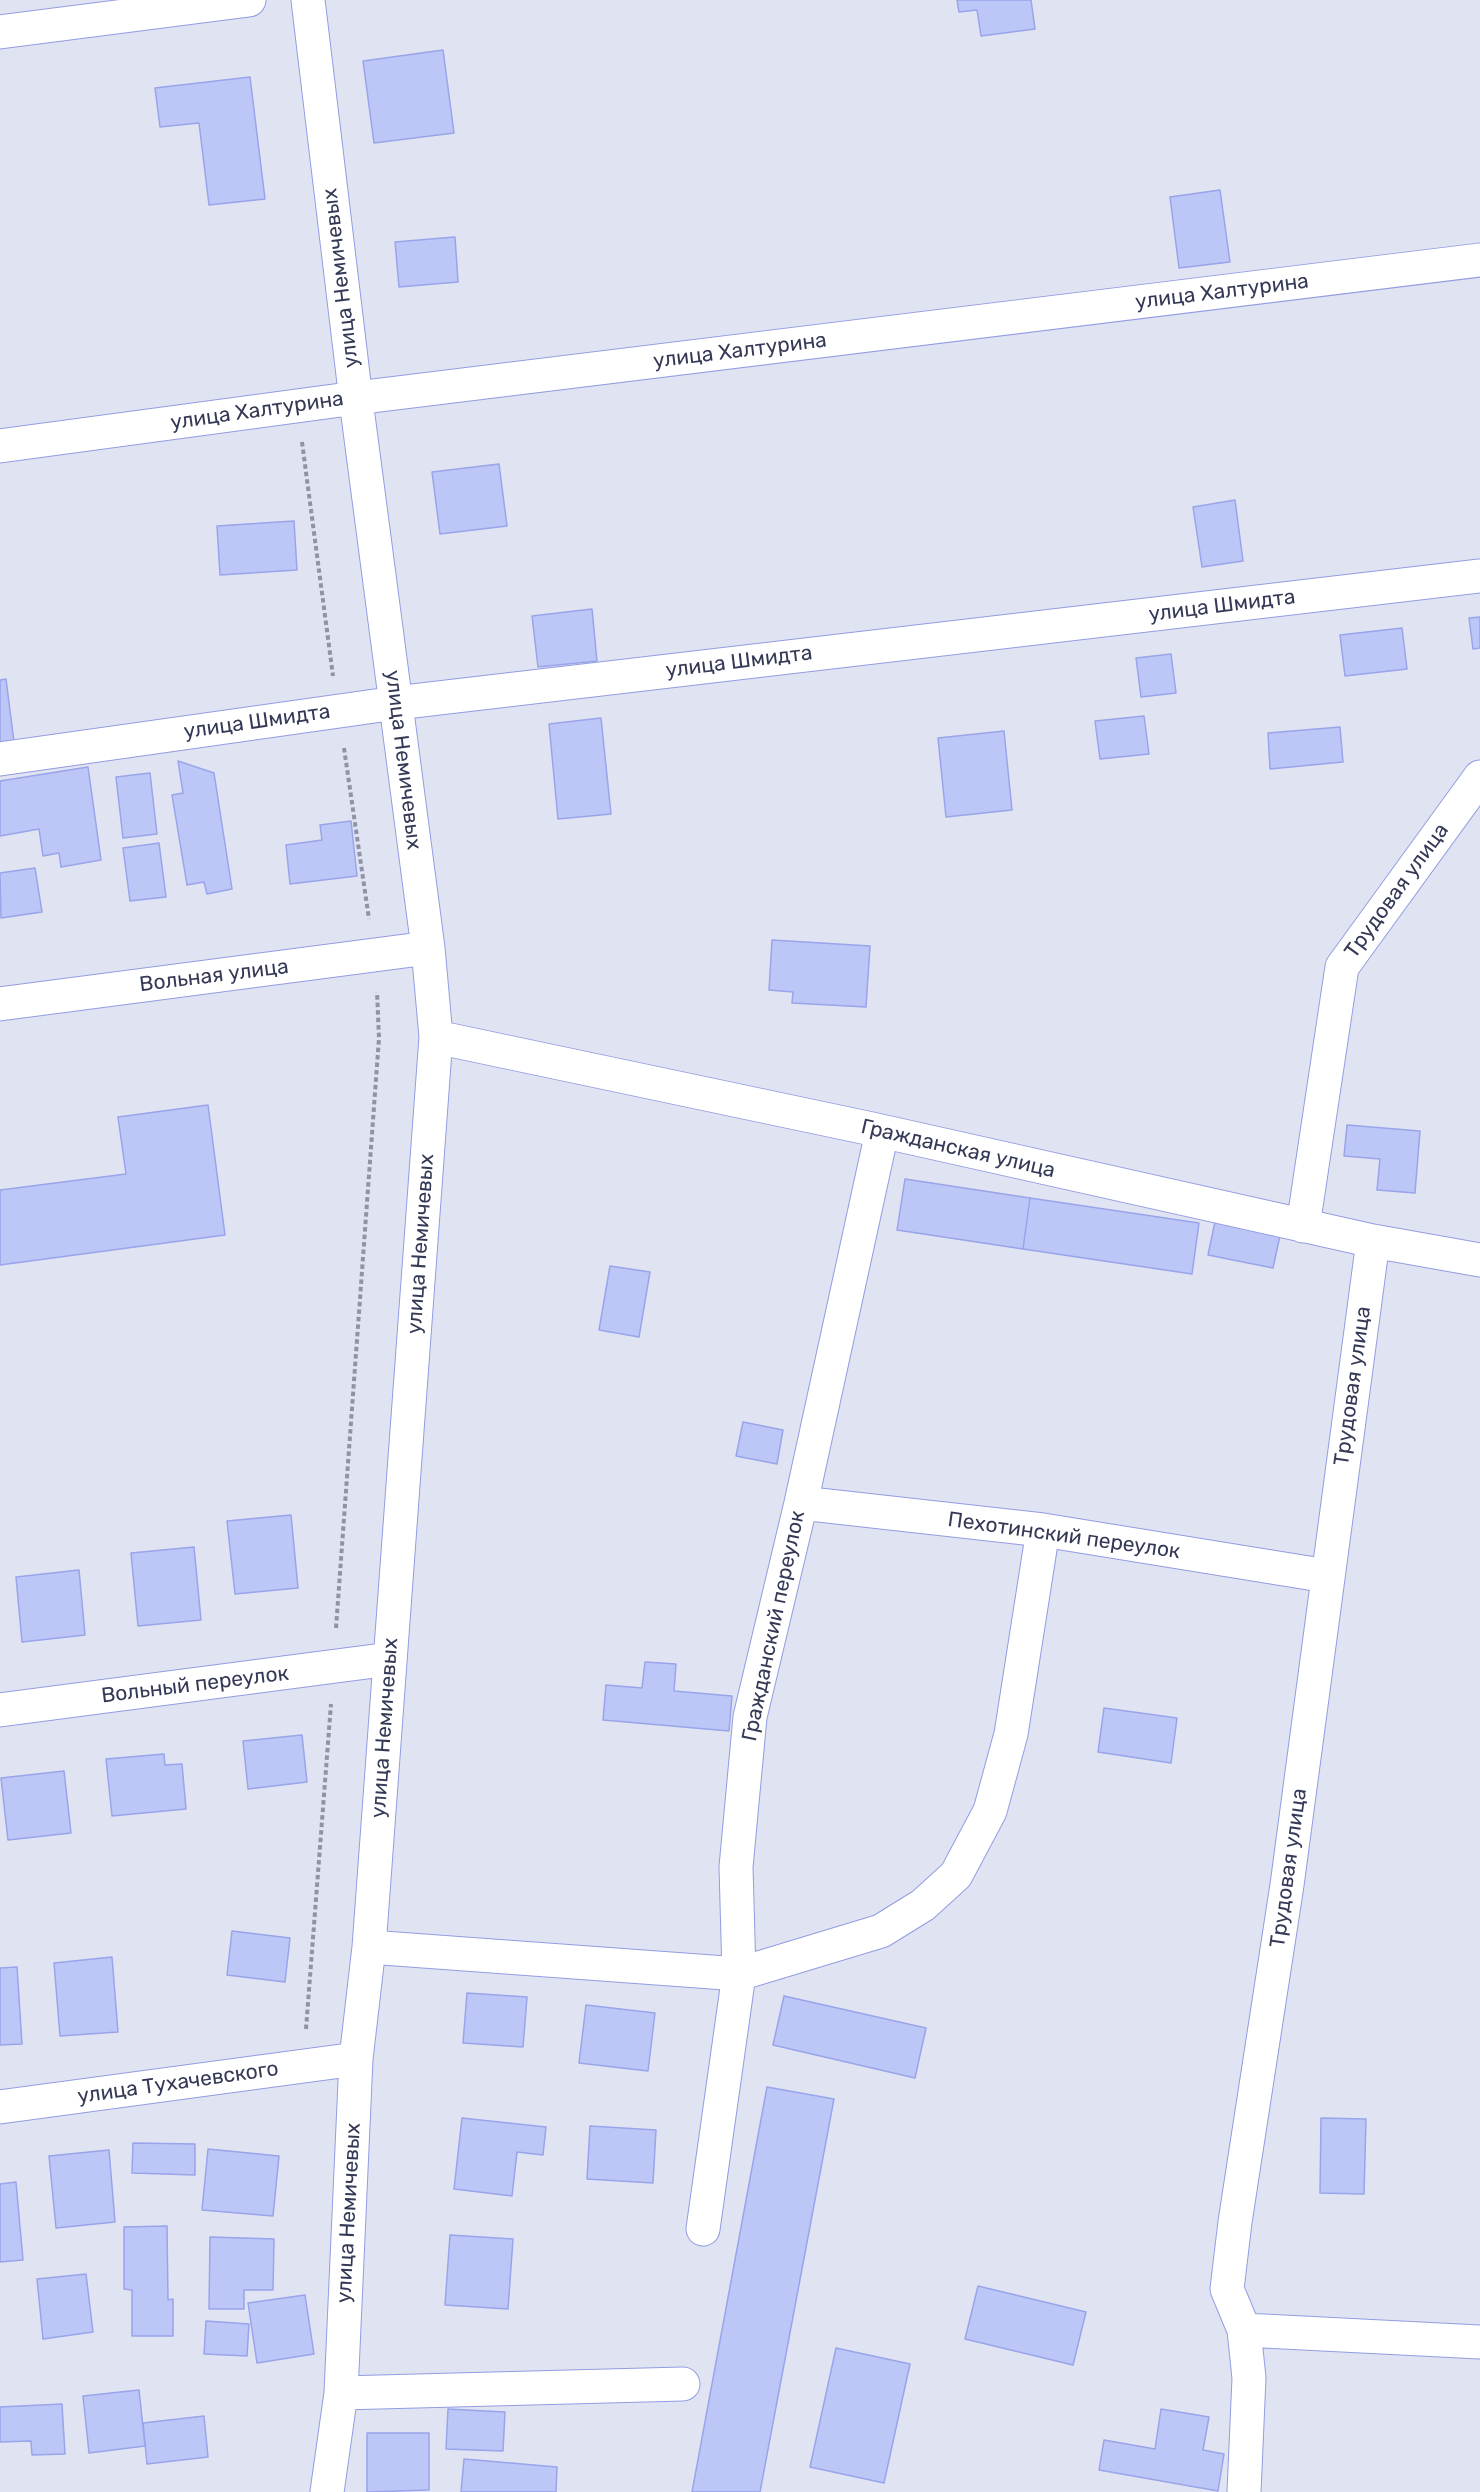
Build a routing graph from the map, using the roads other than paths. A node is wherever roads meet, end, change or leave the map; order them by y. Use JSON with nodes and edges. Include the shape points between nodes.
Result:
{"nodes":[{"id":1,"x":249,"y":0,"type":"edge"},
{"id":2,"x":308,"y":0,"type":"edge"},
{"id":3,"x":0,"y":32,"type":"edge"},
{"id":4,"x":1480,"y":260,"type":"edge"},
{"id":5,"x":356,"y":398,"type":"junction"},
{"id":6,"x":0,"y":446,"type":"edge"},
{"id":7,"x":1480,"y":576,"type":"edge"},
{"id":8,"x":396,"y":703,"type":"junction"},
{"id":9,"x":0,"y":759,"type":"edge"},
{"id":10,"x":1480,"y":777,"type":"edge"},
{"id":11,"x":428,"y":948,"type":"junction"},
{"id":12,"x":0,"y":1004,"type":"edge"},
{"id":13,"x":436,"y":1037,"type":"junction"},
{"id":14,"x":882,"y":1132,"type":"junction"},
{"id":15,"x":1303,"y":1226,"type":"junction"},
{"id":16,"x":1373,"y":1241,"type":"junction"},
{"id":17,"x":1480,"y":1260,"type":"edge"},
{"id":18,"x":801,"y":1503,"type":"junction"},
{"id":19,"x":1043,"y":1530,"type":"junction"},
{"id":20,"x":1327,"y":1576,"type":"junction"},
{"id":21,"x":390,"y":1659,"type":"junction"},
{"id":22,"x":0,"y":1710,"type":"edge"},
{"id":23,"x":369,"y":1947,"type":"junction"},
{"id":24,"x":739,"y":1974,"type":"junction"},
{"id":25,"x":356,"y":2059,"type":"junction"},
{"id":26,"x":0,"y":2107,"type":"edge"},
{"id":27,"x":703,"y":2229,"type":"dead end"},
{"id":28,"x":1244,"y":2330,"type":"junction"},
{"id":29,"x":1480,"y":2342,"type":"edge"},
{"id":30,"x":682,"y":2384,"type":"dead end"},
{"id":31,"x":341,"y":2393,"type":"junction"},
{"id":32,"x":327,"y":2492,"type":"edge"},
{"id":33,"x":1244,"y":2492,"type":"edge"}],
"edges":[{"from":1,"to":3,"type":"street"},
{"from":2,"to":5,"type":"street","name":"улица Немичевых"},
{"from":4,"to":5,"type":"street","name":"улица Халтурина"},
{"from":5,"to":6,"type":"street","name":"улица Халтурина"},
{"from":5,"to":8,"type":"street","name":"улица Немичевых"},
{"from":7,"to":8,"type":"street","name":"улица Шмидта"},
{"from":8,"to":9,"type":"street","name":"улица Шмидта"},
{"from":8,"to":11,"type":"street","name":"улица Немичевых"},
{"from":10,"to":15,"type":"street","name":"Трудовая улица","via":[[1342,967]]},
{"from":11,"to":12,"type":"street","name":"Вольная улица"},
{"from":11,"to":13,"type":"street","name":"улица Немичевых"},
{"from":13,"to":14,"type":"street","name":"Гражданская улица"},
{"from":13,"to":21,"type":"street","name":"улица Немичевых"},
{"from":14,"to":15,"type":"street","name":"Гражданская улица"},
{"from":14,"to":18,"type":"street","name":"Гражданский переулок"},
{"from":15,"to":16,"type":"street","name":"Гражданская улица"},
{"from":16,"to":17,"type":"street","name":"Гражданская улица"},
{"from":16,"to":20,"type":"street","name":"Трудовая улица"},
{"from":18,"to":19,"type":"street","name":"Пехотинский переулок"},
{"from":18,"to":24,"type":"street","name":"Гражданский переулок","via":[[750,1716],[736,1867]]},
{"from":19,"to":20,"type":"street","name":"Пехотинский переулок"},
{"from":19,"to":24,"type":"street","via":[[1011,1734],[990,1811],[956,1875],[923,1905],[882,1931]]},
{"from":20,"to":28,"type":"street","name":"Трудовая улица","via":[[1287,1885],[1227,2289]]},
{"from":21,"to":22,"type":"street","name":"Вольный переулок"},
{"from":21,"to":23,"type":"street","name":"улица Немичевых"},
{"from":23,"to":24,"type":"street"},
{"from":23,"to":25,"type":"street","name":"улица Немичевых"},
{"from":24,"to":27,"type":"street","name":"Гражданский переулок"},
{"from":25,"to":26,"type":"street","name":"улица Тухачевского"},
{"from":25,"to":31,"type":"street","name":"улица Немичевых"},
{"from":28,"to":29,"type":"street"},
{"from":28,"to":33,"type":"street","name":"Трудовая улица","via":[[1249,2378]]},
{"from":30,"to":31,"type":"street"},
{"from":31,"to":32,"type":"street","name":"улица Немичевых"}]}
